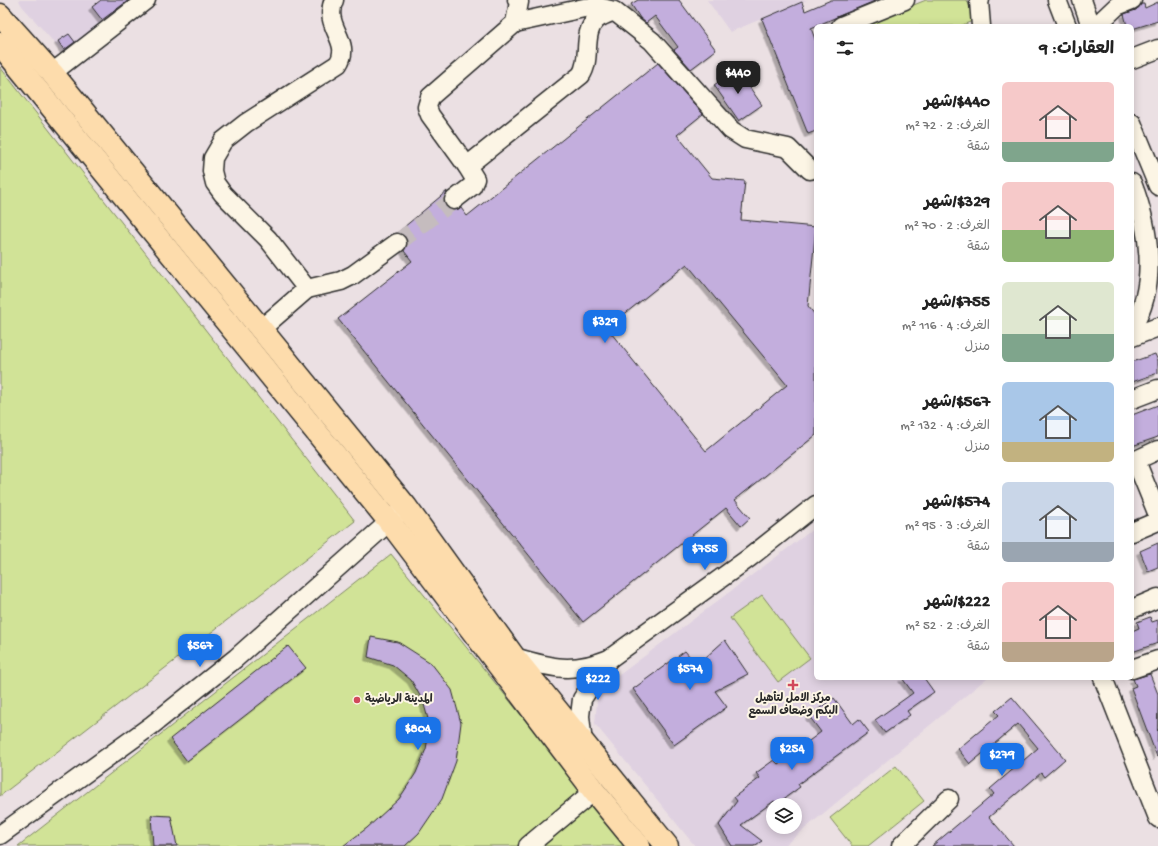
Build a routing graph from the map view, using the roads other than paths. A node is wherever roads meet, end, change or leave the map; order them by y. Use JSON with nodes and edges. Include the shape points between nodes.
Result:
{"nodes":[{"id":1,"x":146,"y":0,"type":"edge"},
{"id":2,"x":334,"y":0,"type":"edge"},
{"id":3,"x":905,"y":0,"type":"edge"},
{"id":4,"x":979,"y":0,"type":"edge"},
{"id":5,"x":1057,"y":0,"type":"edge"},
{"id":6,"x":1082,"y":0,"type":"edge"},
{"id":7,"x":1132,"y":0,"type":"edge"},
{"id":8,"x":519,"y":1,"type":"edge"},
{"id":9,"x":614,"y":11,"type":"junction"},
{"id":10,"x":0,"y":15,"type":"edge"},
{"id":11,"x":515,"y":23,"type":"junction"},
{"id":12,"x":846,"y":24,"type":"edge"},
{"id":13,"x":981,"y":24,"type":"edge"},
{"id":14,"x":1066,"y":24,"type":"edge"},
{"id":15,"x":1090,"y":24,"type":"edge"},
{"id":16,"x":1098,"y":24,"type":"edge"},
{"id":17,"x":0,"y":44,"type":"edge"},
{"id":18,"x":1158,"y":49,"type":"edge"},
{"id":19,"x":1134,"y":59,"type":"edge"},
{"id":20,"x":52,"y":73,"type":"junction"},
{"id":21,"x":1134,"y":128,"type":"edge"},
{"id":22,"x":467,"y":166,"type":"junction"},
{"id":23,"x":810,"y":170,"type":"dead end"},
{"id":24,"x":1158,"y":186,"type":"edge"},
{"id":25,"x":1134,"y":189,"type":"edge"},
{"id":26,"x":454,"y":200,"type":"tunnel mouth"},
{"id":27,"x":397,"y":243,"type":"tunnel mouth"},
{"id":28,"x":1154,"y":253,"type":"edge"},
{"id":29,"x":307,"y":289,"type":"junction"},
{"id":30,"x":1134,"y":326,"type":"edge"},
{"id":31,"x":1158,"y":327,"type":"edge"},
{"id":32,"x":261,"y":329,"type":"junction"},
{"id":33,"x":1134,"y":337,"type":"edge"},
{"id":34,"x":1158,"y":389,"type":"edge"},
{"id":35,"x":1134,"y":398,"type":"edge"},
{"id":36,"x":1158,"y":450,"type":"edge"},
{"id":37,"x":1134,"y":462,"type":"edge"},
{"id":38,"x":406,"y":507,"type":"junction"},
{"id":39,"x":814,"y":507,"type":"edge"},
{"id":40,"x":1158,"y":515,"type":"edge"},
{"id":41,"x":1158,"y":520,"type":"edge"},
{"id":42,"x":390,"y":522,"type":"junction"},
{"id":43,"x":1134,"y":531,"type":"edge"},
{"id":44,"x":1158,"y":598,"type":"edge"},
{"id":45,"x":1134,"y":607,"type":"edge"},
{"id":46,"x":514,"y":657,"type":"junction"},
{"id":47,"x":609,"y":659,"type":"junction"},
{"id":48,"x":1158,"y":660,"type":"edge"},
{"id":49,"x":1134,"y":668,"type":"edge"},
{"id":50,"x":1105,"y":680,"type":"edge"},
{"id":51,"x":583,"y":744,"type":"junction"},
{"id":52,"x":594,"y":791,"type":"junction"},
{"id":53,"x":950,"y":799,"type":"dead end"},
{"id":54,"x":1158,"y":818,"type":"edge"},
{"id":55,"x":0,"y":835,"type":"edge"},
{"id":56,"x":528,"y":846,"type":"edge"},
{"id":57,"x":639,"y":846,"type":"edge"},
{"id":58,"x":667,"y":846,"type":"edge"},
{"id":59,"x":901,"y":846,"type":"edge"}],
"edges":[{"from":1,"to":20,"type":"street"},
{"from":2,"to":29,"type":"street","via":[[330,18],[343,49],[343,56],[338,64],[232,133],[213,158],[215,183],[268,239]]},
{"from":3,"to":12,"type":"street"},
{"from":4,"to":13,"type":"street"},
{"from":5,"to":14,"type":"street"},
{"from":6,"to":15,"type":"street"},
{"from":7,"to":16,"type":"street","via":[[1117,6]]},
{"from":8,"to":11,"type":"street"},
{"from":9,"to":11,"type":"street","via":[[598,7],[584,8]]},
{"from":9,"to":22,"type":"street","via":[[597,19],[589,30],[585,69],[581,75]]},
{"from":9,"to":23,"type":"street","via":[[652,41],[730,130],[745,139],[788,148]]},
{"from":10,"to":20,"type":"highway"},
{"from":11,"to":22,"type":"street","via":[[430,97],[427,107],[430,115]]},
{"from":17,"to":42,"type":"highway"},
{"from":18,"to":19,"type":"street"},
{"from":20,"to":32,"type":"highway"},
{"from":21,"to":24,"type":"street"},
{"from":22,"to":26,"type":"street","via":[[475,179],[472,186]]},
{"from":25,"to":28,"type":"street"},
{"from":27,"to":29,"type":"street","via":[[353,276]]},
{"from":28,"to":30,"type":"street","via":[[1148,294],[1140,318]]},
{"from":29,"to":32,"type":"street"},
{"from":31,"to":33,"type":"street"},
{"from":32,"to":38,"type":"highway"},
{"from":34,"to":35,"type":"street"},
{"from":36,"to":37,"type":"street"},
{"from":37,"to":40,"type":"street"},
{"from":38,"to":42,"type":"street"},
{"from":38,"to":46,"type":"highway"},
{"from":39,"to":47,"type":"street","via":[[749,558]]},
{"from":41,"to":43,"type":"street"},
{"from":42,"to":52,"type":"highway"},
{"from":42,"to":55,"type":"street","via":[[236,658],[152,725]]},
{"from":44,"to":45,"type":"street"},
{"from":46,"to":47,"type":"street","via":[[565,669],[583,668]]},
{"from":46,"to":51,"type":"highway"},
{"from":47,"to":51,"type":"street","via":[[582,699],[580,716]]},
{"from":48,"to":49,"type":"street"},
{"from":50,"to":54,"type":"street"},
{"from":51,"to":58,"type":"highway"},
{"from":52,"to":56,"type":"street"},
{"from":52,"to":57,"type":"highway"},
{"from":53,"to":59,"type":"street"}]}
